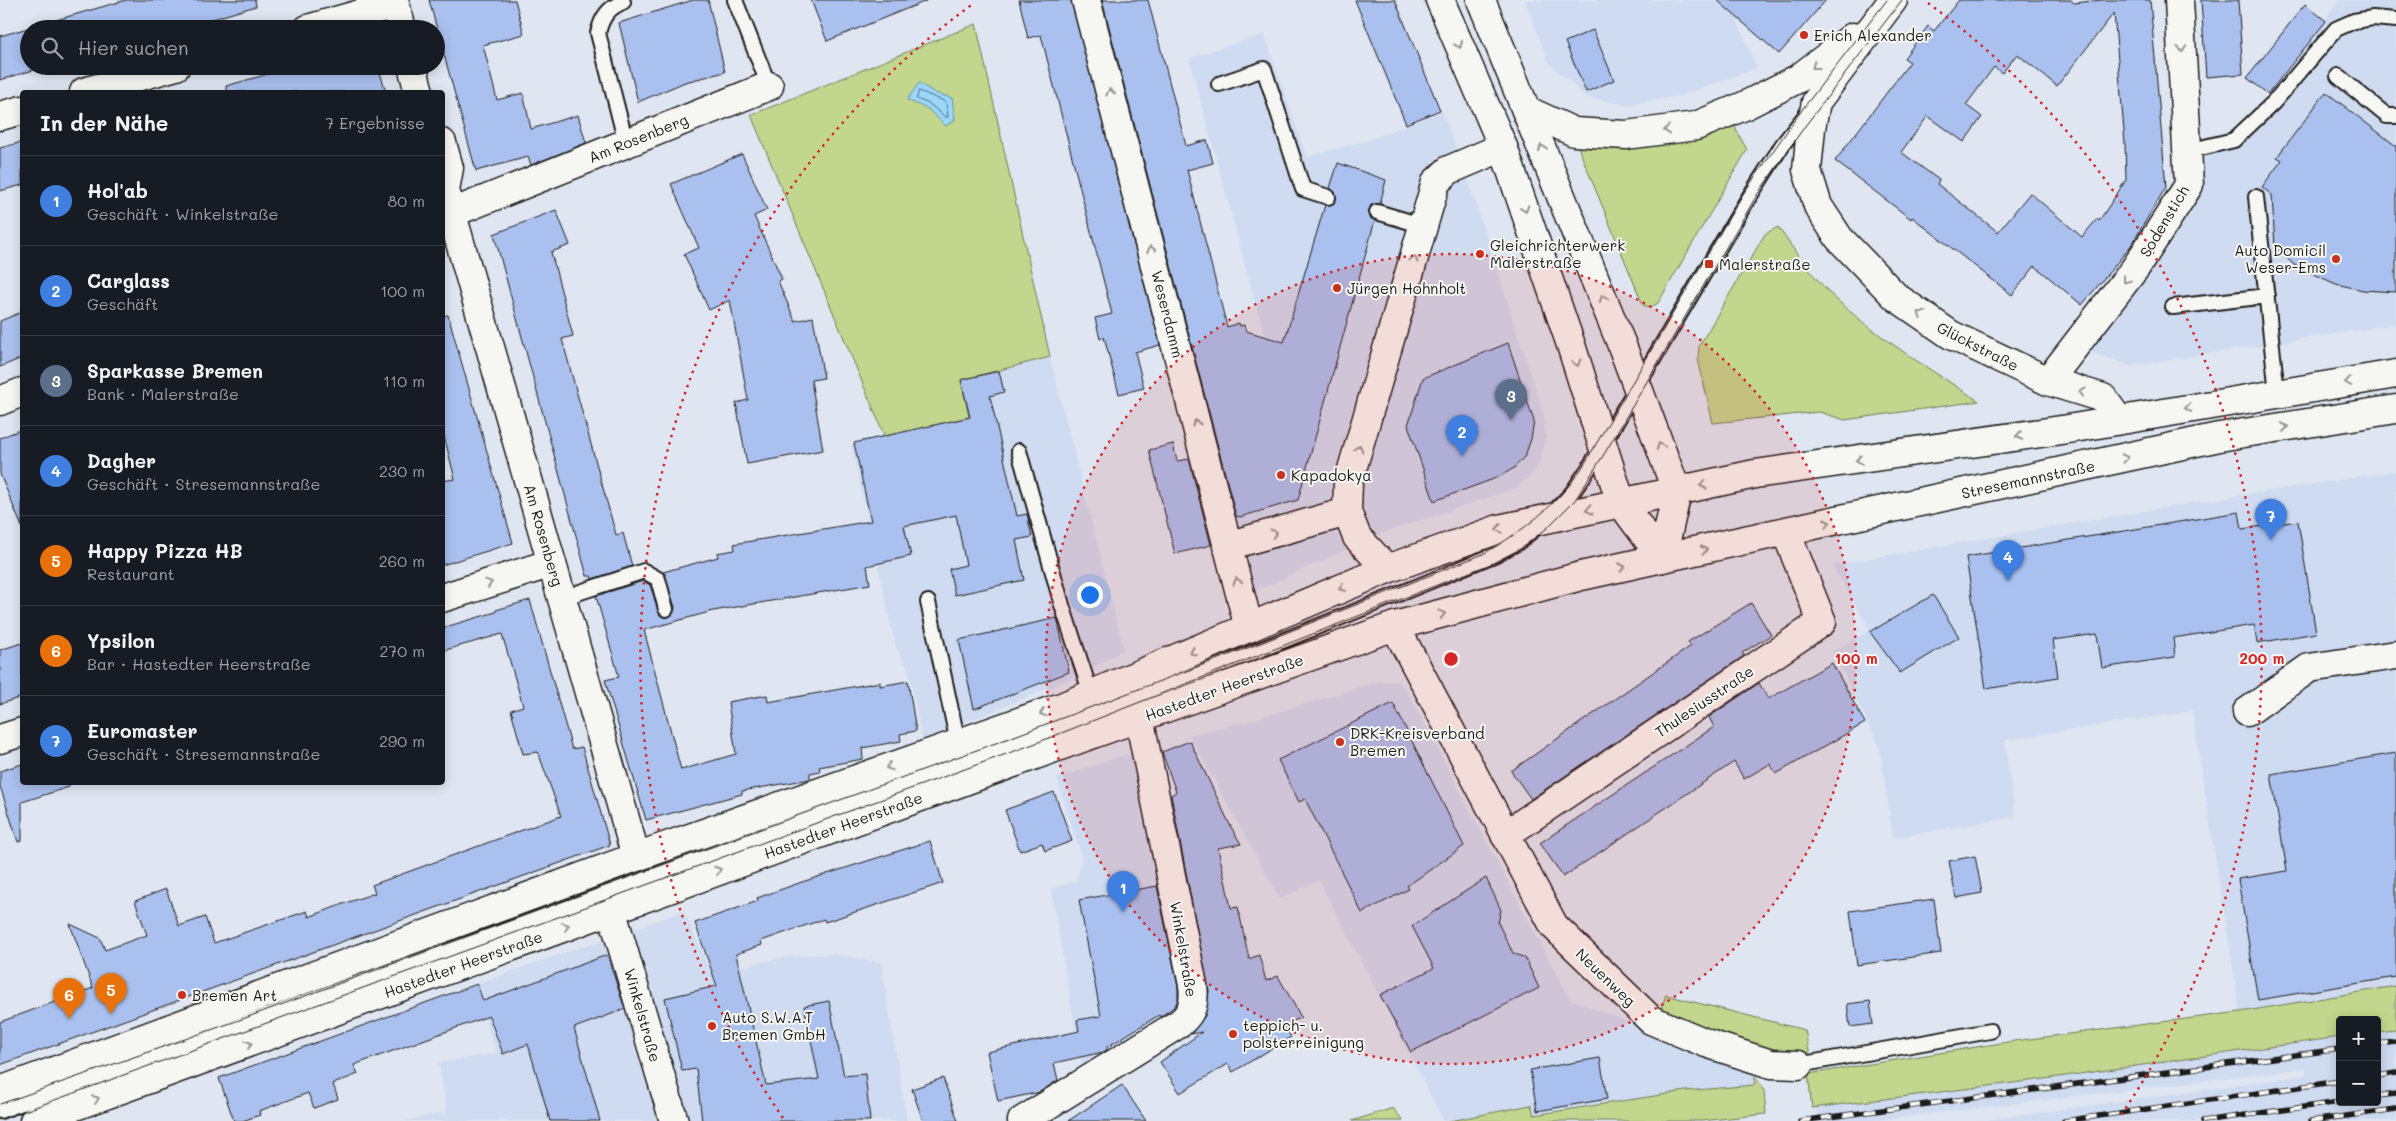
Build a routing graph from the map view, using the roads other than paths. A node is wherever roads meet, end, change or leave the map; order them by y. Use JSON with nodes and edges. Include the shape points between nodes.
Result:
{"nodes":[{"id":1,"x":735,"y":0,"type":"edge"},
{"id":2,"x":1086,"y":0,"type":"edge"},
{"id":3,"x":1440,"y":0,"type":"edge"},
{"id":4,"x":1481,"y":0,"type":"edge"},
{"id":5,"x":1892,"y":0,"type":"edge"},
{"id":6,"x":2178,"y":0,"type":"edge"},
{"id":7,"x":623,"y":2,"type":"dead end"},
{"id":8,"x":397,"y":11,"type":"edge"},
{"id":9,"x":352,"y":20,"type":"edge"},
{"id":10,"x":2396,"y":20,"type":"edge"},
{"id":11,"x":144,"y":75,"type":"edge"},
{"id":12,"x":415,"y":75,"type":"edge"},
{"id":13,"x":2338,"y":76,"type":"dead end"},
{"id":14,"x":1219,"y":84,"type":"dead end"},
{"id":15,"x":769,"y":86,"type":"joint"},
{"id":16,"x":91,"y":90,"type":"edge"},
{"id":17,"x":419,"y":90,"type":"edge"},
{"id":18,"x":1816,"y":102,"type":"junction"},
{"id":19,"x":1526,"y":110,"type":"junction"},
{"id":20,"x":20,"y":111,"type":"edge"},
{"id":21,"x":0,"y":116,"type":"edge"},
{"id":22,"x":2396,"y":116,"type":"edge"},
{"id":23,"x":626,"y":143,"type":"junction"},
{"id":24,"x":1503,"y":147,"type":"junction"},
{"id":25,"x":2188,"y":151,"type":"junction"},
{"id":26,"x":445,"y":152,"type":"edge"},
{"id":27,"x":445,"y":190,"type":"edge"},
{"id":28,"x":445,"y":190,"type":"edge"},
{"id":29,"x":1328,"y":197,"type":"dead end"},
{"id":30,"x":2256,"y":197,"type":"dead end"},
{"id":31,"x":1377,"y":212,"type":"dead end"},
{"id":32,"x":447,"y":215,"type":"edge"},
{"id":33,"x":1424,"y":226,"type":"junction"},
{"id":34,"x":2267,"y":296,"type":"junction"},
{"id":35,"x":2174,"y":307,"type":"dead end"},
{"id":36,"x":2396,"y":374,"type":"edge"},
{"id":37,"x":2048,"y":381,"type":"junction"},
{"id":38,"x":1637,"y":386,"type":"junction"},
{"id":39,"x":20,"y":393,"type":"edge"},
{"id":40,"x":2277,"y":393,"type":"junction"},
{"id":41,"x":0,"y":401,"type":"edge"},
{"id":42,"x":2396,"y":409,"type":"edge"},
{"id":43,"x":2119,"y":420,"type":"junction"},
{"id":44,"x":1604,"y":444,"type":"junction"},
{"id":45,"x":1019,"y":451,"type":"dead end"},
{"id":46,"x":1677,"y":492,"type":"junction"},
{"id":47,"x":1621,"y":503,"type":"junction"},
{"id":48,"x":1347,"y":512,"type":"junction"},
{"id":49,"x":1547,"y":519,"type":"junction"},
{"id":50,"x":1786,"y":532,"type":"junction"},
{"id":51,"x":1228,"y":546,"type":"junction"},
{"id":52,"x":1662,"y":558,"type":"junction"},
{"id":53,"x":552,"y":563,"type":"junction"},
{"id":54,"x":1387,"y":569,"type":"junction"},
{"id":55,"x":445,"y":597,"type":"edge"},
{"id":56,"x":562,"y":598,"type":"junction"},
{"id":57,"x":928,"y":602,"type":"dead end"},
{"id":58,"x":666,"y":609,"type":"dead end"},
{"id":59,"x":1395,"y":626,"type":"junction"},
{"id":60,"x":1249,"y":628,"type":"junction"},
{"id":61,"x":2396,"y":655,"type":"edge"},
{"id":62,"x":1091,"y":694,"type":"junction"},
{"id":63,"x":2247,"y":712,"type":"dead end"},
{"id":64,"x":1139,"y":717,"type":"junction"},
{"id":65,"x":20,"y":733,"type":"edge"},
{"id":66,"x":0,"y":739,"type":"edge"},
{"id":67,"x":958,"y":743,"type":"junction"},
{"id":68,"x":1505,"y":835,"type":"junction"},
{"id":69,"x":636,"y":857,"type":"junction"},
{"id":70,"x":611,"y":909,"type":"junction"},
{"id":71,"x":1990,"y":1031,"type":"dead end"},
{"id":72,"x":1798,"y":1065,"type":"joint"},
{"id":73,"x":0,"y":1091,"type":"edge"},
{"id":74,"x":0,"y":1111,"type":"edge"},
{"id":75,"x":34,"y":1121,"type":"edge"},
{"id":76,"x":674,"y":1121,"type":"edge"},
{"id":77,"x":1022,"y":1121,"type":"edge"}],
"edges":[{"from":1,"to":15,"type":"lane"},
{"from":51,"to":2,"type":"street","name":"Weserdamm","one_way":true},
{"from":3,"to":24,"type":"street","one_way":true},
{"from":4,"to":19,"type":"street"},
{"from":5,"to":18,"type":"street"},
{"from":5,"to":19,"type":"street","one_way":true,"via":[[1848,42],[1799,78],[1696,126],[1626,135],[1574,132]]},
{"from":6,"to":25,"type":"street","name":"Sodenstich","one_way":true},
{"from":7,"to":23,"type":"lane","via":[[611,7],[601,20],[598,33]]},
{"from":8,"to":9,"type":"street"},
{"from":10,"to":25,"type":"lane","via":[[2373,18],[2354,21],[2336,30],[2274,103],[2234,140]]},
{"from":11,"to":16,"type":"street"},
{"from":12,"to":17,"type":"street"},
{"from":13,"to":22,"type":"lane","via":[[2387,116]]},
{"from":14,"to":29,"type":"lane","via":[[1264,69],[1304,189]]},
{"from":15,"to":23,"type":"street","name":"Am Rosenberg"},
{"from":37,"to":18,"type":"street","name":"Glückstraße","one_way":true,"via":[[1951,335],[1896,297],[1839,238],[1818,206],[1807,170]]},
{"from":18,"to":38,"type":"lane","via":[[1783,144],[1746,202]]},
{"from":38,"to":19,"type":"street","one_way":true},
{"from":20,"to":21,"type":"street"},
{"from":23,"to":32,"type":"street","name":"Am Rosenberg"},
{"from":24,"to":33,"type":"street","via":[[1449,170],[1436,182]]},
{"from":24,"to":44,"type":"street","one_way":true},
{"from":25,"to":37,"type":"street","name":"Sodenstich","one_way":true,"via":[[2189,185],[2136,267]]},
{"from":26,"to":28,"type":"street","name":"Am Rosenberg","via":[[450,168]]},
{"from":27,"to":32,"type":"street","name":"Am Rosenberg"},
{"from":30,"to":34,"type":"lane"},
{"from":31,"to":33,"type":"lane"},
{"from":32,"to":53,"type":"street","name":"Am Rosenberg"},
{"from":48,"to":33,"type":"street","one_way":true,"via":[[1348,483]]},
{"from":34,"to":35,"type":"lane"},
{"from":34,"to":40,"type":"lane"},
{"from":36,"to":40,"type":"street","one_way":true},
{"from":43,"to":37,"type":"street","name":"Glückstraße","one_way":true,"via":[[2103,398]]},
{"from":38,"to":44,"type":"lane"},
{"from":46,"to":38,"type":"street","one_way":true},
{"from":39,"to":41,"type":"street"},
{"from":40,"to":43,"type":"street","one_way":true},
{"from":50,"to":42,"type":"street","name":"Stresemannstraße","one_way":true,"via":[[2219,437]]},
{"from":43,"to":46,"type":"street","one_way":true,"via":[[1755,474]]},
{"from":44,"to":47,"type":"street"},
{"from":44,"to":49,"type":"lane","via":[[1572,493]]},
{"from":45,"to":62,"type":"lane"},
{"from":46,"to":47,"type":"street"},
{"from":46,"to":52,"type":"street"},
{"from":47,"to":49,"type":"street","one_way":true},
{"from":47,"to":52,"type":"street"},
{"from":51,"to":48,"type":"street","one_way":true},
{"from":48,"to":54,"type":"street","via":[[1357,537]]},
{"from":49,"to":54,"type":"street","one_way":true,"via":[[1499,529]]},
{"from":49,"to":74,"type":"lane","via":[[1517,543],[1494,555],[1118,704],[502,931]]},
{"from":52,"to":50,"type":"street","name":"Stresemannstraße","one_way":true},
{"from":50,"to":68,"type":"street","name":"Thulesiusstraße","via":[[1822,622]]},
{"from":60,"to":51,"type":"street","name":"Weserdamm","one_way":true},
{"from":59,"to":52,"type":"street","name":"Hastedter Heerstraße","one_way":true,"via":[[1581,576]]},
{"from":55,"to":53,"type":"street","one_way":true},
{"from":53,"to":56,"type":"street","name":"Am Rosenberg"},
{"from":54,"to":60,"type":"street","one_way":true},
{"from":56,"to":58,"type":"lane","via":[[644,571],[658,579]]},
{"from":56,"to":69,"type":"street","name":"Am Rosenberg"},
{"from":57,"to":67,"type":"lane"},
{"from":59,"to":64,"type":"street","name":"Hastedter Heerstraße"},
{"from":59,"to":68,"type":"street","name":"Neuenweg"},
{"from":60,"to":62,"type":"street","one_way":true},
{"from":61,"to":63,"type":"street","via":[[2309,668]]},
{"from":62,"to":67,"type":"street","one_way":true},
{"from":70,"to":64,"type":"street","name":"Hastedter Heerstraße","one_way":true},
{"from":64,"to":77,"type":"street","name":"Winkelstraße","via":[[1193,985],[1193,1004],[1189,1015],[1180,1023]]},
{"from":65,"to":66,"type":"street"},
{"from":67,"to":69,"type":"street","one_way":true},
{"from":68,"to":72,"type":"street","name":"Neuenweg","via":[[1554,926],[1650,1020],[1771,1064]]},
{"from":69,"to":73,"type":"street"},
{"from":75,"to":70,"type":"street","name":"Hastedter Heerstraße","one_way":true},
{"from":70,"to":76,"type":"street","name":"Winkelstraße"},
{"from":71,"to":72,"type":"lane","name":"Neuenweg"}]}
